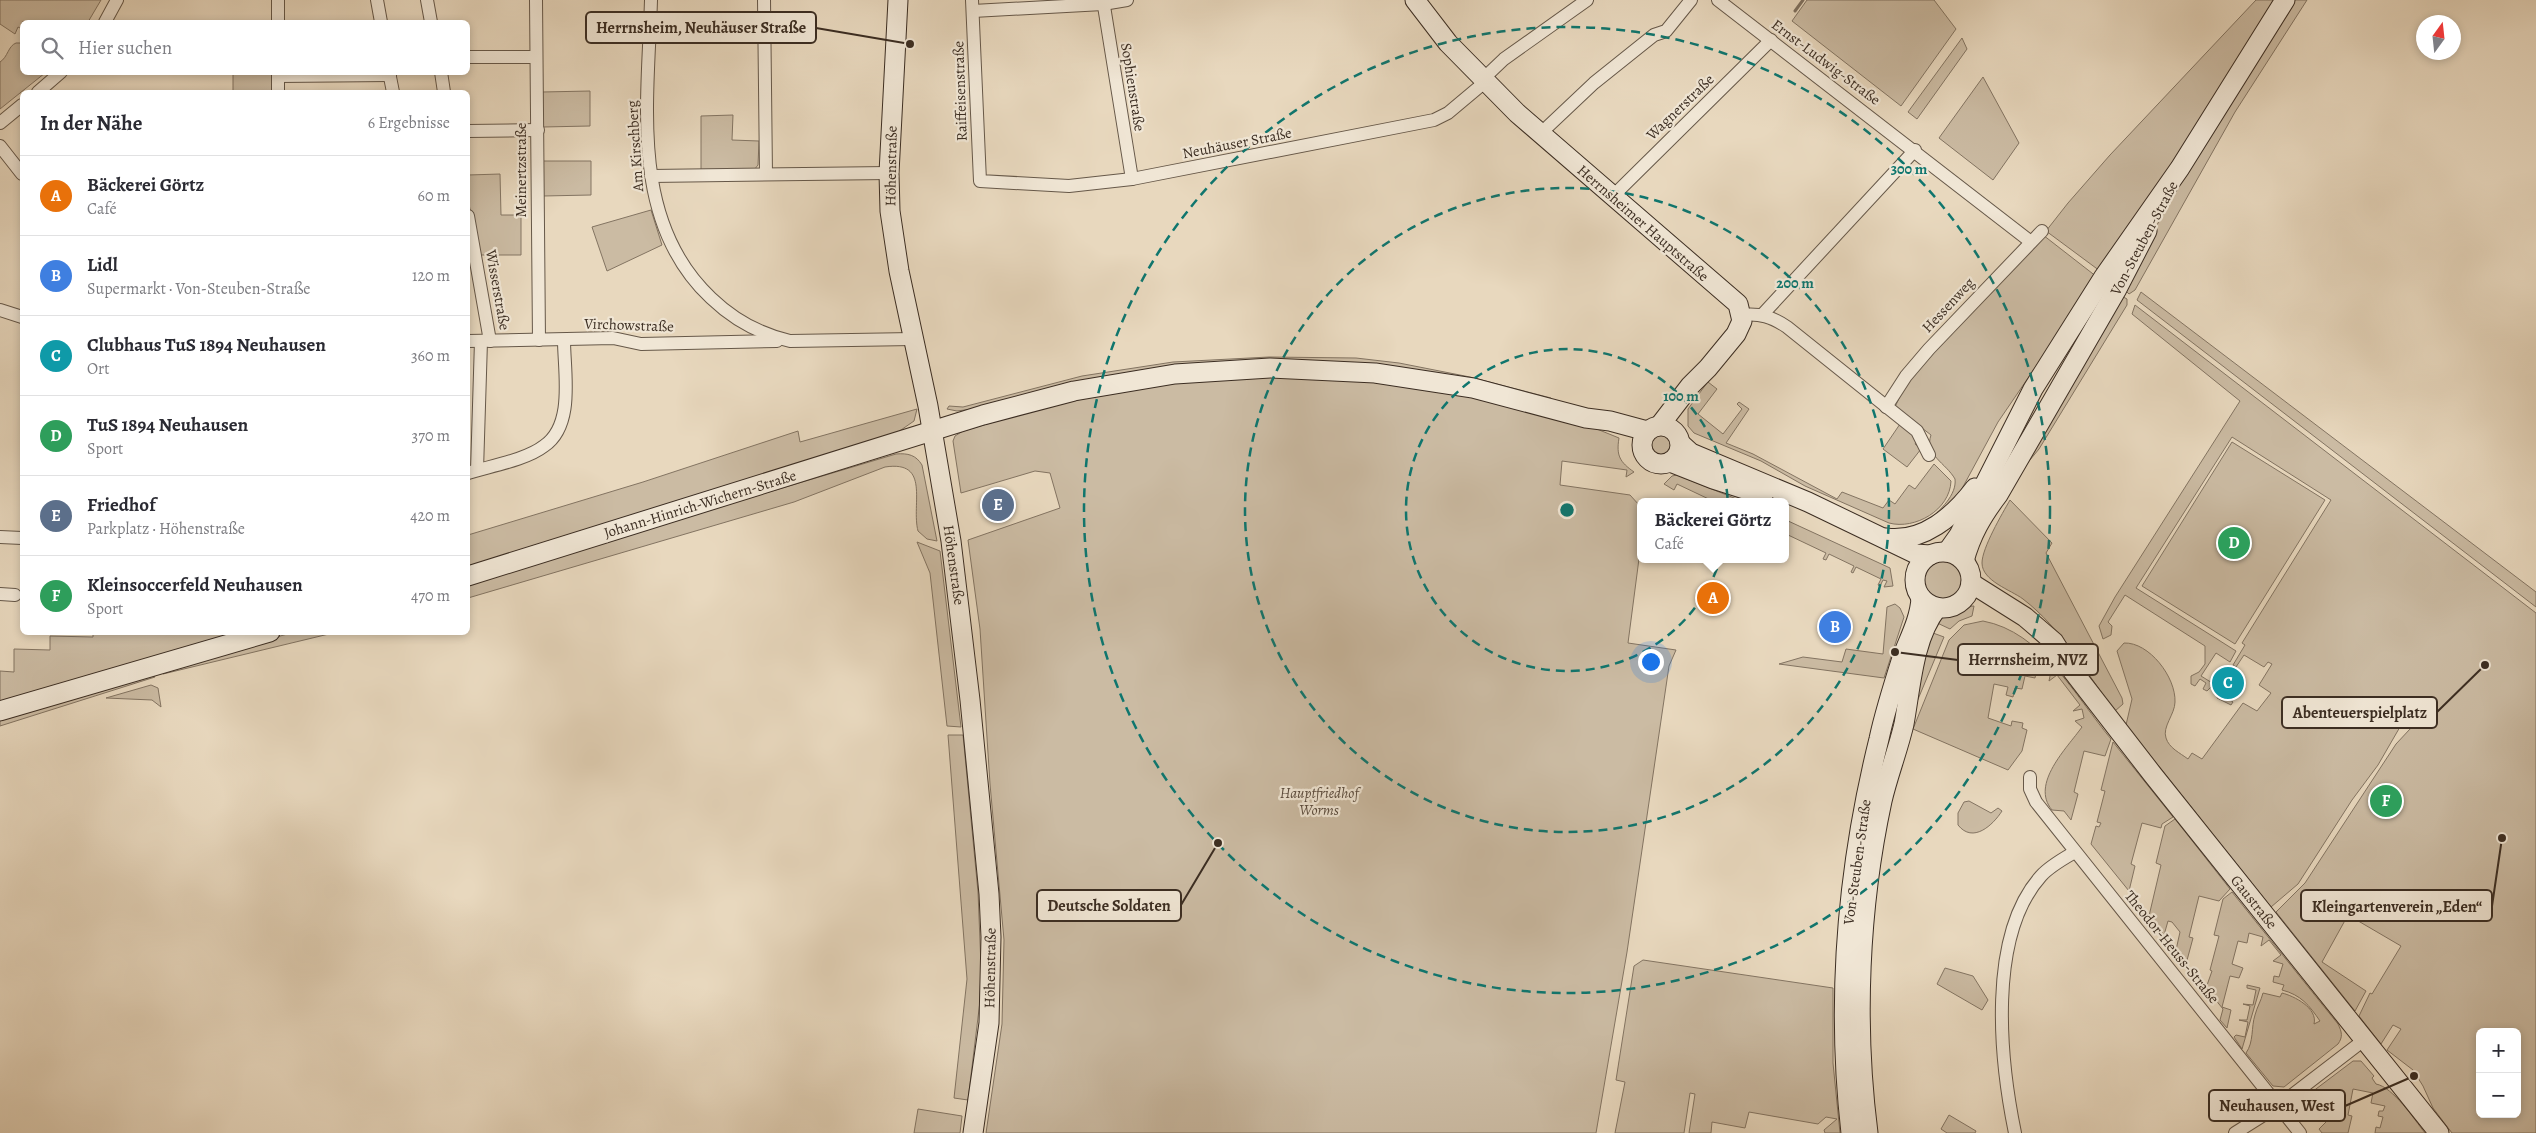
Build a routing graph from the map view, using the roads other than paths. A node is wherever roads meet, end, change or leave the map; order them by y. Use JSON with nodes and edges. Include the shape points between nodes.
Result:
{"nodes":[{"id":1,"x":117,"y":0,"type":"edge"},
{"id":2,"x":278,"y":0,"type":"edge"},
{"id":3,"x":377,"y":0,"type":"edge"},
{"id":4,"x":427,"y":0,"type":"edge"},
{"id":5,"x":536,"y":0,"type":"edge"},
{"id":6,"x":651,"y":0,"type":"edge"},
{"id":7,"x":764,"y":0,"type":"edge"},
{"id":8,"x":898,"y":0,"type":"edge"},
{"id":9,"x":1127,"y":0,"type":"edge"},
{"id":10,"x":1415,"y":0,"type":"edge"},
{"id":11,"x":1587,"y":0,"type":"edge"},
{"id":12,"x":1691,"y":0,"type":"edge"},
{"id":13,"x":1718,"y":0,"type":"edge"},
{"id":14,"x":2285,"y":0,"type":"edge"},
{"id":15,"x":1103,"y":2,"type":"edge"},
{"id":16,"x":972,"y":6,"type":"edge"},
{"id":17,"x":106,"y":20,"type":"edge"},
{"id":18,"x":278,"y":20,"type":"edge"},
{"id":19,"x":381,"y":20,"type":"edge"},
{"id":20,"x":431,"y":20,"type":"edge"},
{"id":21,"x":1771,"y":40,"type":"junction"},
{"id":22,"x":470,"y":57,"type":"edge"},
{"id":23,"x":536,"y":57,"type":"junction"},
{"id":24,"x":58,"y":75,"type":"edge"},
{"id":25,"x":278,"y":75,"type":"edge"},
{"id":26,"x":390,"y":75,"type":"edge"},
{"id":27,"x":441,"y":75,"type":"edge"},
{"id":28,"x":1484,"y":81,"type":"junction"},
{"id":29,"x":40,"y":90,"type":"edge"},
{"id":30,"x":278,"y":90,"type":"edge"},
{"id":31,"x":393,"y":90,"type":"edge"},
{"id":32,"x":444,"y":90,"type":"edge"},
{"id":33,"x":20,"y":107,"type":"edge"},
{"id":34,"x":0,"y":123,"type":"edge"},
{"id":35,"x":538,"y":130,"type":"junction"},
{"id":36,"x":470,"y":131,"type":"edge"},
{"id":37,"x":1540,"y":134,"type":"junction"},
{"id":38,"x":0,"y":146,"type":"edge"},
{"id":39,"x":1915,"y":150,"type":"junction"},
{"id":40,"x":2180,"y":168,"type":"junction"},
{"id":41,"x":20,"y":171,"type":"edge"},
{"id":42,"x":889,"y":173,"type":"junction"},
{"id":43,"x":766,"y":174,"type":"junction"},
{"id":44,"x":651,"y":176,"type":"junction"},
{"id":45,"x":1132,"y":179,"type":"junction"},
{"id":46,"x":980,"y":181,"type":"joint"},
{"id":47,"x":1612,"y":197,"type":"junction"},
{"id":48,"x":470,"y":230,"type":"edge"},
{"id":49,"x":2042,"y":231,"type":"dead end"},
{"id":50,"x":2031,"y":242,"type":"junction"},
{"id":51,"x":0,"y":310,"type":"edge"},
{"id":52,"x":1742,"y":315,"type":"junction"},
{"id":53,"x":1762,"y":315,"type":"junction"},
{"id":54,"x":20,"y":316,"type":"edge"},
{"id":55,"x":913,"y":338,"type":"junction"},
{"id":56,"x":539,"y":340,"type":"junction"},
{"id":57,"x":564,"y":340,"type":"junction"},
{"id":58,"x":470,"y":341,"type":"edge"},
{"id":59,"x":486,"y":341,"type":"junction"},
{"id":60,"x":790,"y":341,"type":"junction"},
{"id":61,"x":1886,"y":407,"type":"junction"},
{"id":62,"x":933,"y":430,"type":"junction"},
{"id":63,"x":1660,"y":435,"type":"junction"},
{"id":64,"x":473,"y":438,"type":"edge"},
{"id":65,"x":1929,"y":455,"type":"dead end"},
{"id":66,"x":1670,"y":462,"type":"junction"},
{"id":67,"x":1993,"y":465,"type":"junction"},
{"id":68,"x":472,"y":471,"type":"edge"},
{"id":69,"x":1768,"y":498,"type":"edge"},
{"id":70,"x":1789,"y":506,"type":"edge"},
{"id":71,"x":0,"y":537,"type":"edge"},
{"id":72,"x":20,"y":538,"type":"edge"},
{"id":73,"x":1885,"y":538,"type":"junction"},
{"id":74,"x":1947,"y":556,"type":"junction"},
{"id":75,"x":1916,"y":572,"type":"junction"},
{"id":76,"x":470,"y":575,"type":"edge"},
{"id":77,"x":1971,"y":582,"type":"junction"},
{"id":78,"x":0,"y":594,"type":"edge"},
{"id":79,"x":15,"y":594,"type":"dead end"},
{"id":80,"x":1921,"y":598,"type":"junction"},
{"id":81,"x":1963,"y":600,"type":"junction"},
{"id":82,"x":1938,"y":608,"type":"junction"},
{"id":83,"x":260,"y":635,"type":"edge"},
{"id":84,"x":2071,"y":669,"type":"junction"},
{"id":85,"x":0,"y":711,"type":"edge"},
{"id":86,"x":2030,"y":777,"type":"dead end"},
{"id":87,"x":2075,"y":852,"type":"junction"},
{"id":88,"x":2364,"y":1040,"type":"junction"},
{"id":89,"x":2278,"y":1106,"type":"junction"},
{"id":90,"x":974,"y":1133,"type":"edge"},
{"id":91,"x":1851,"y":1133,"type":"edge"},
{"id":92,"x":1868,"y":1133,"type":"edge"},
{"id":93,"x":2014,"y":1133,"type":"edge"},
{"id":94,"x":2235,"y":1133,"type":"edge"},
{"id":95,"x":2300,"y":1133,"type":"edge"},
{"id":96,"x":2439,"y":1133,"type":"edge"}],
"edges":[{"from":1,"to":17,"type":"street"},
{"from":2,"to":18,"type":"street"},
{"from":3,"to":19,"type":"street"},
{"from":4,"to":20,"type":"street"},
{"from":5,"to":23,"type":"street","name":"Meinertzstraße"},
{"from":6,"to":44,"type":"street","name":"Am Kirschberg","via":[[646,108]]},
{"from":7,"to":43,"type":"street"},
{"from":8,"to":42,"type":"street","name":"Höhenstraße"},
{"from":9,"to":15,"type":"street"},
{"from":10,"to":28,"type":"street","name":"Herrnsheimer Hauptstraße","via":[[1448,43]]},
{"from":11,"to":28,"type":"street","name":"Neuhäuser Straße","via":[[1504,60]]},
{"from":12,"to":37,"type":"street","via":[[1666,31],[1654,35],[1581,94]]},
{"from":13,"to":21,"type":"street","name":"Ernst-Ludwig-Straße"},
{"from":14,"to":40,"type":"street"},
{"from":15,"to":16,"type":"street"},
{"from":15,"to":45,"type":"street","name":"Sophienstraße"},
{"from":16,"to":46,"type":"street","name":"Raiffeisenstraße"},
{"from":21,"to":39,"type":"street","name":"Ernst-Ludwig-Straße"},
{"from":21,"to":47,"type":"street","name":"Wagnerstraße"},
{"from":22,"to":23,"type":"street"},
{"from":23,"to":35,"type":"street","name":"Meinertzstraße"},
{"from":24,"to":29,"type":"street"},
{"from":25,"to":30,"type":"street"},
{"from":26,"to":31,"type":"street"},
{"from":27,"to":32,"type":"street"},
{"from":28,"to":37,"type":"street","name":"Herrnsheimer Hauptstraße"},
{"from":28,"to":45,"type":"street","name":"Neuhäuser Straße","via":[[1448,114],[1434,120]]},
{"from":33,"to":34,"type":"street"},
{"from":35,"to":36,"type":"street"},
{"from":35,"to":56,"type":"street","name":"Meinertzstraße"},
{"from":37,"to":47,"type":"street","name":"Herrnsheimer Hauptstraße"},
{"from":38,"to":41,"type":"street"},
{"from":39,"to":50,"type":"street","name":"Ernst-Ludwig-Straße"},
{"from":39,"to":53,"type":"street"},
{"from":40,"to":67,"type":"street","name":"Von-Steuben-Straße","via":[[2051,359]]},
{"from":40,"to":74,"type":"street","name":"Von-Steuben-Straße","via":[[2117,289],[1998,495],[1969,540]]},
{"from":42,"to":43,"type":"street"},
{"from":42,"to":55,"type":"street","name":"Höhenstraße","via":[[895,247]]},
{"from":43,"to":44,"type":"street"},
{"from":44,"to":60,"type":"street","name":"Am Kirschberg","via":[[665,230],[691,277],[735,318],[764,333]]},
{"from":45,"to":46,"type":"street","name":"Neuhäuser Straße","via":[[1062,186]]},
{"from":47,"to":52,"type":"street","name":"Herrnsheimer Hauptstraße","via":[[1738,304]]},
{"from":48,"to":59,"type":"street","name":"Wisserstraße"},
{"from":49,"to":50,"type":"street","name":"Hessenweg"},
{"from":50,"to":61,"type":"street","name":"Hessenweg","via":[[1929,349]]},
{"from":51,"to":54,"type":"street"},
{"from":52,"to":53,"type":"street"},
{"from":52,"to":63,"type":"street","via":[[1736,334],[1690,386]]},
{"from":53,"to":61,"type":"street","via":[[1787,328]]},
{"from":55,"to":60,"type":"street","name":"Am Kirschberg"},
{"from":55,"to":62,"type":"street","name":"Höhenstraße"},
{"from":56,"to":57,"type":"street","name":"Virchowstraße"},
{"from":56,"to":59,"type":"street","name":"Virchowstraße"},
{"from":57,"to":60,"type":"street","name":"Virchowstraße","via":[[613,338],[641,344]]},
{"from":57,"to":68,"type":"street","via":[[563,414],[557,433],[540,449]]},
{"from":58,"to":59,"type":"street","name":"Virchowstraße"},
{"from":59,"to":64,"type":"street","name":"Wisserstraße"},
{"from":61,"to":65,"type":"street","via":[[1917,431]]},
{"from":62,"to":63,"type":"street","name":"Johann-Hinrich-Wichern-Straße","via":[[1100,386],[1175,374],[1270,368],[1375,373],[1455,384]]},
{"from":62,"to":76,"type":"street","name":"Johann-Hinrich-Wichern-Straße"},
{"from":62,"to":90,"type":"street","name":"Höhenstraße","via":[[963,633],[991,937],[989,1023]]},
{"from":63,"to":66,"type":"street","via":[[1676,456]]},
{"from":63,"to":66,"type":"street","via":[[1647,459],[1654,463]]},
{"from":63,"to":73,"type":"street","name":"Johann-Hinrich-Wichern-Straße","via":[[1691,453],[1757,479]]},
{"from":64,"to":68,"type":"street","name":"Wisserstraße"},
{"from":66,"to":69,"type":"street"},
{"from":67,"to":73,"type":"street","name":"Von-Steuben-Straße","via":[[1969,496],[1936,526],[1910,538]]},
{"from":67,"to":74,"type":"street","name":"Von-Steuben-Straße"},
{"from":70,"to":75,"type":"street","via":[[1900,559]]},
{"from":71,"to":72,"type":"street"},
{"from":73,"to":74,"type":"street","name":"Johann-Hinrich-Wichern-Straße","via":[[1916,554]]},
{"from":74,"to":75,"type":"street","name":"Von-Steuben-Straße","via":[[1920,563]]},
{"from":74,"to":77,"type":"street","via":[[1970,571]]},
{"from":75,"to":80,"type":"street","name":"Von-Steuben-Straße","via":[[1916,587]]},
{"from":77,"to":81,"type":"street"},
{"from":77,"to":84,"type":"street","name":"Gaustraße","via":[[2047,634]]},
{"from":78,"to":79,"type":"street"},
{"from":80,"to":82,"type":"street"},
{"from":80,"to":91,"type":"street","name":"Von-Steuben-Straße","via":[[1879,739],[1852,877],[1844,1002]]},
{"from":81,"to":82,"type":"street","via":[[1950,608]]},
{"from":81,"to":84,"type":"street","name":"Gaustraße","via":[[1982,603],[2018,625],[2039,639]]},
{"from":82,"to":92,"type":"street","name":"Von-Steuben-Straße","via":[[1914,667],[1903,726],[1883,799],[1869,882],[1864,923],[1861,1025]]},
{"from":83,"to":85,"type":"street"},
{"from":84,"to":88,"type":"street","name":"Gaustraße"},
{"from":86,"to":87,"type":"street","name":"Theodor-Heuss-Straße","via":[[2030,789],[2036,802]]},
{"from":87,"to":89,"type":"street","name":"Theodor-Heuss-Straße"},
{"from":87,"to":93,"type":"street","via":[[2046,871],[2036,883],[2021,907],[2010,942],[2004,983],[2003,1032]]},
{"from":88,"to":89,"type":"street"},
{"from":88,"to":96,"type":"street","name":"Gaustraße"},
{"from":89,"to":94,"type":"street"},
{"from":89,"to":95,"type":"street","name":"Theodor-Heuss-Straße"}]}
